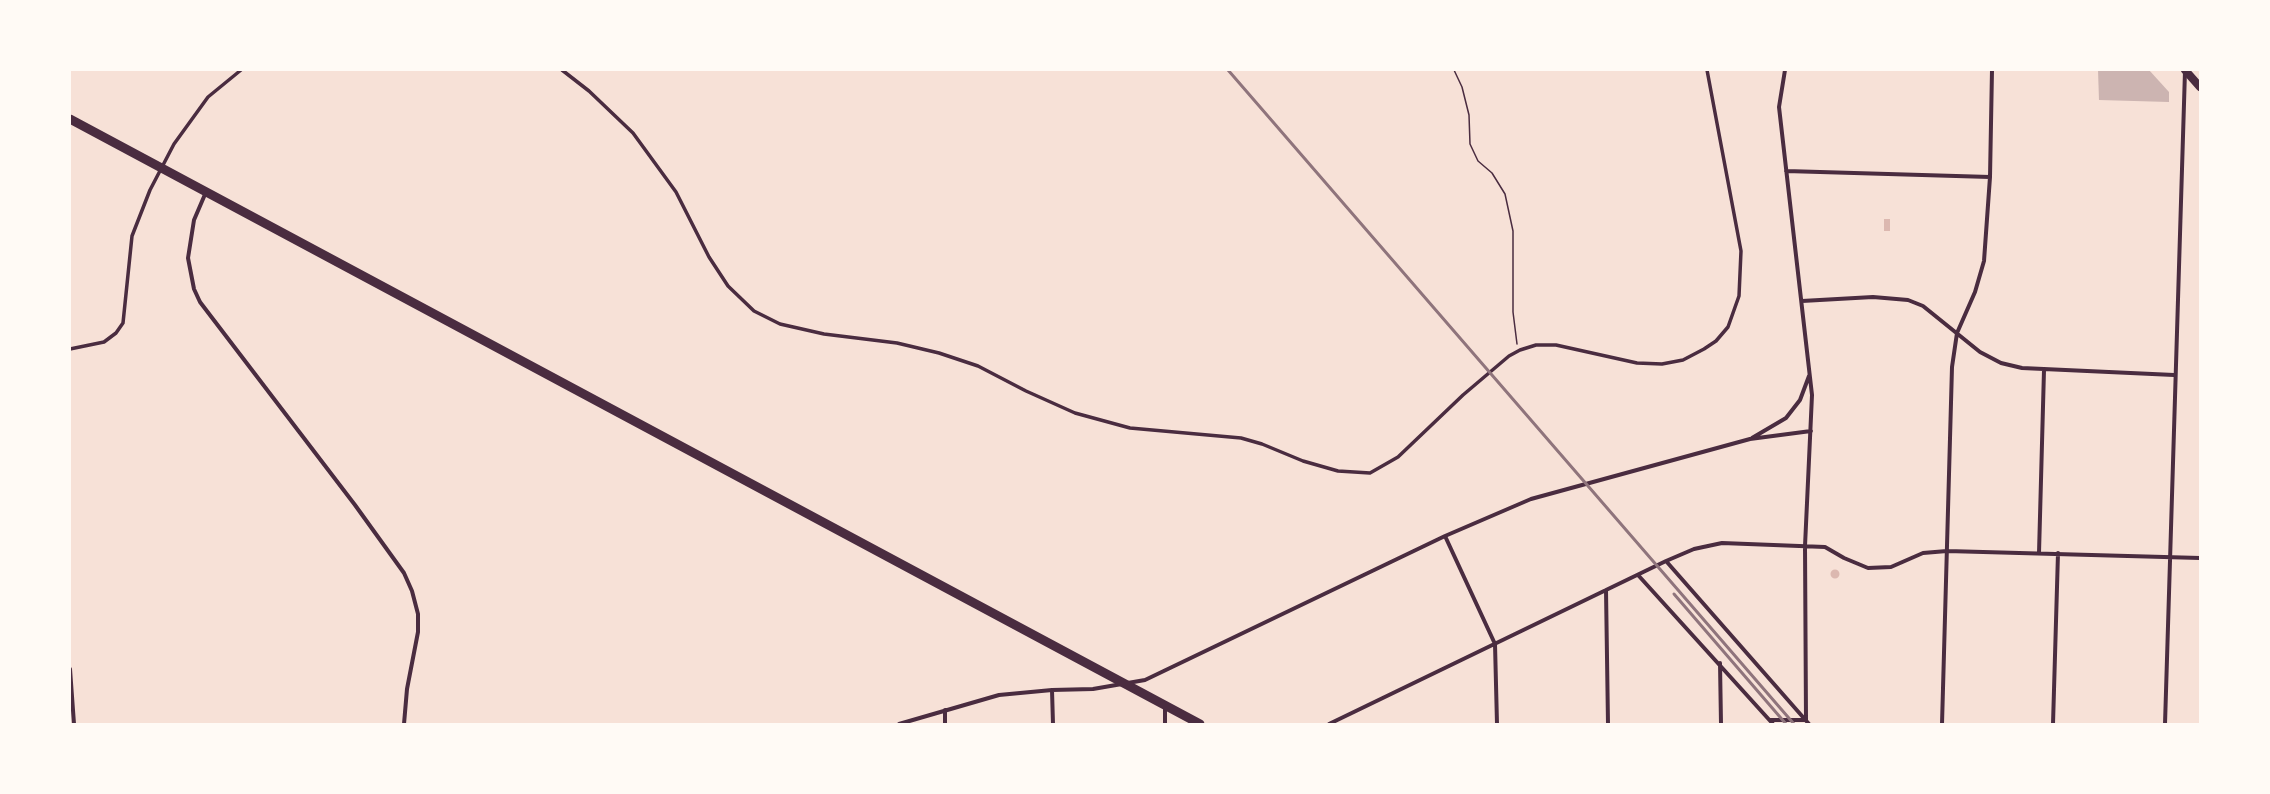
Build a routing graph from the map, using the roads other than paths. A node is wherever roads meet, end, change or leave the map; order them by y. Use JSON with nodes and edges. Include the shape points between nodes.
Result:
{"nodes":[{"id":1,"x":241,"y":70,"type":"edge"},
{"id":2,"x":562,"y":70,"type":"edge"},
{"id":3,"x":1706,"y":70,"type":"edge"},
{"id":4,"x":1785,"y":70,"type":"edge"},
{"id":5,"x":1992,"y":70,"type":"edge"},
{"id":6,"x":2185,"y":70,"type":"edge"},
{"id":7,"x":2200,"y":87,"type":"edge"},
{"id":8,"x":70,"y":119,"type":"edge"},
{"id":9,"x":1786,"y":171,"type":"junction"},
{"id":10,"x":1990,"y":177,"type":"junction"},
{"id":11,"x":206,"y":192,"type":"junction"},
{"id":12,"x":1802,"y":301,"type":"junction"},
{"id":13,"x":1957,"y":333,"type":"junction"},
{"id":14,"x":70,"y":349,"type":"edge"},
{"id":15,"x":2044,"y":370,"type":"junction"},
{"id":16,"x":1809,"y":374,"type":"junction"},
{"id":17,"x":2174,"y":375,"type":"junction"},
{"id":18,"x":1811,"y":431,"type":"junction"},
{"id":19,"x":1750,"y":439,"type":"junction"},
{"id":20,"x":1445,"y":536,"type":"junction"},
{"id":21,"x":1805,"y":546,"type":"junction"},
{"id":22,"x":1947,"y":551,"type":"junction"},
{"id":23,"x":2039,"y":553,"type":"junction"},
{"id":24,"x":2058,"y":553,"type":"junction"},
{"id":25,"x":2169,"y":557,"type":"junction"},
{"id":26,"x":2200,"y":558,"type":"edge"},
{"id":27,"x":1666,"y":561,"type":"junction"},
{"id":28,"x":1638,"y":575,"type":"junction"},
{"id":29,"x":1606,"y":590,"type":"junction"},
{"id":30,"x":1496,"y":644,"type":"junction"},
{"id":31,"x":1720,"y":663,"type":"junction"},
{"id":32,"x":70,"y":669,"type":"edge"},
{"id":33,"x":1126,"y":684,"type":"junction"},
{"id":34,"x":1052,"y":690,"type":"junction"},
{"id":35,"x":1165,"y":705,"type":"junction"},
{"id":36,"x":945,"y":710,"type":"junction"},
{"id":37,"x":1771,"y":722,"type":"edge"},
{"id":38,"x":1808,"y":722,"type":"edge"},
{"id":39,"x":74,"y":724,"type":"edge"},
{"id":40,"x":404,"y":724,"type":"edge"},
{"id":41,"x":899,"y":724,"type":"edge"},
{"id":42,"x":945,"y":724,"type":"edge"},
{"id":43,"x":1053,"y":724,"type":"edge"},
{"id":44,"x":1165,"y":724,"type":"edge"},
{"id":45,"x":1200,"y":724,"type":"edge"},
{"id":46,"x":1328,"y":724,"type":"edge"},
{"id":47,"x":1497,"y":724,"type":"edge"},
{"id":48,"x":1608,"y":724,"type":"edge"},
{"id":49,"x":1721,"y":724,"type":"edge"},
{"id":50,"x":1942,"y":724,"type":"edge"},
{"id":51,"x":2053,"y":724,"type":"edge"},
{"id":52,"x":2164,"y":724,"type":"edge"}],
"edges":[{"from":1,"to":14,"type":"street","via":[[208,97],[174,144],[150,190],[132,236],[123,323],[116,333],[104,342]]},
{"from":2,"to":3,"type":"street","via":[[589,91],[633,133],[676,192],[709,257],[728,286],[754,310],[780,324],[824,334],[897,343],[939,353],[978,366],[1075,413],[1130,428],[1241,438],[1338,471],[1370,473],[1398,457],[1463,395],[1509,356],[1520,350],[1536,345],[1556,345],[1638,363],[1662,364],[1683,360],[1704,350],[1728,327],[1739,296],[1741,251]]},
{"from":4,"to":9,"type":"street","via":[[1779,107]]},
{"from":5,"to":10,"type":"street"},
{"from":6,"to":7,"type":"main road"},
{"from":6,"to":17,"type":"street"},
{"from":8,"to":11,"type":"main road"},
{"from":9,"to":10,"type":"street"},
{"from":9,"to":12,"type":"street"},
{"from":10,"to":13,"type":"street","via":[[1984,261],[1975,292]]},
{"from":11,"to":33,"type":"main road"},
{"from":11,"to":40,"type":"street","via":[[194,220],[188,258],[194,289],[200,302],[355,505],[404,573],[412,591],[418,614],[418,632],[407,689]]},
{"from":12,"to":13,"type":"street","via":[[1872,297],[1908,300],[1923,306]]},
{"from":12,"to":16,"type":"street"},
{"from":13,"to":15,"type":"street","via":[[1980,352],[2001,363]]},
{"from":13,"to":22,"type":"street","via":[[1952,367]]},
{"from":15,"to":17,"type":"street"},
{"from":15,"to":23,"type":"street"},
{"from":16,"to":18,"type":"street","via":[[1812,395]]},
{"from":16,"to":19,"type":"street","via":[[1800,400],[1786,418]]},
{"from":17,"to":25,"type":"street"},
{"from":18,"to":19,"type":"street"},
{"from":18,"to":21,"type":"street"},
{"from":19,"to":20,"type":"street","via":[[1560,490]]},
{"from":20,"to":30,"type":"street"},
{"from":20,"to":33,"type":"street","via":[[1145,680]]},
{"from":21,"to":22,"type":"street","via":[[1825,547],[1868,568],[1891,568],[1923,553]]},
{"from":21,"to":27,"type":"street","via":[[1722,543],[1694,549]]},
{"from":21,"to":38,"type":"street"},
{"from":22,"to":23,"type":"street"},
{"from":22,"to":50,"type":"street"},
{"from":23,"to":24,"type":"street"},
{"from":24,"to":25,"type":"street"},
{"from":24,"to":51,"type":"street"},
{"from":25,"to":26,"type":"street"},
{"from":25,"to":52,"type":"street"},
{"from":27,"to":28,"type":"street"},
{"from":27,"to":38,"type":"street"},
{"from":28,"to":29,"type":"street"},
{"from":28,"to":31,"type":"street"},
{"from":29,"to":30,"type":"street"},
{"from":29,"to":48,"type":"street"},
{"from":30,"to":46,"type":"street"},
{"from":30,"to":47,"type":"street"},
{"from":31,"to":37,"type":"street"},
{"from":31,"to":49,"type":"street"},
{"from":32,"to":39,"type":"street"},
{"from":33,"to":34,"type":"street","via":[[1093,689]]},
{"from":33,"to":35,"type":"main road"},
{"from":34,"to":36,"type":"street","via":[[999,695]]},
{"from":34,"to":43,"type":"street"},
{"from":35,"to":44,"type":"street"},
{"from":35,"to":45,"type":"main road"},
{"from":36,"to":41,"type":"street"},
{"from":36,"to":42,"type":"street"},
{"from":37,"to":38,"type":"street"}]}
